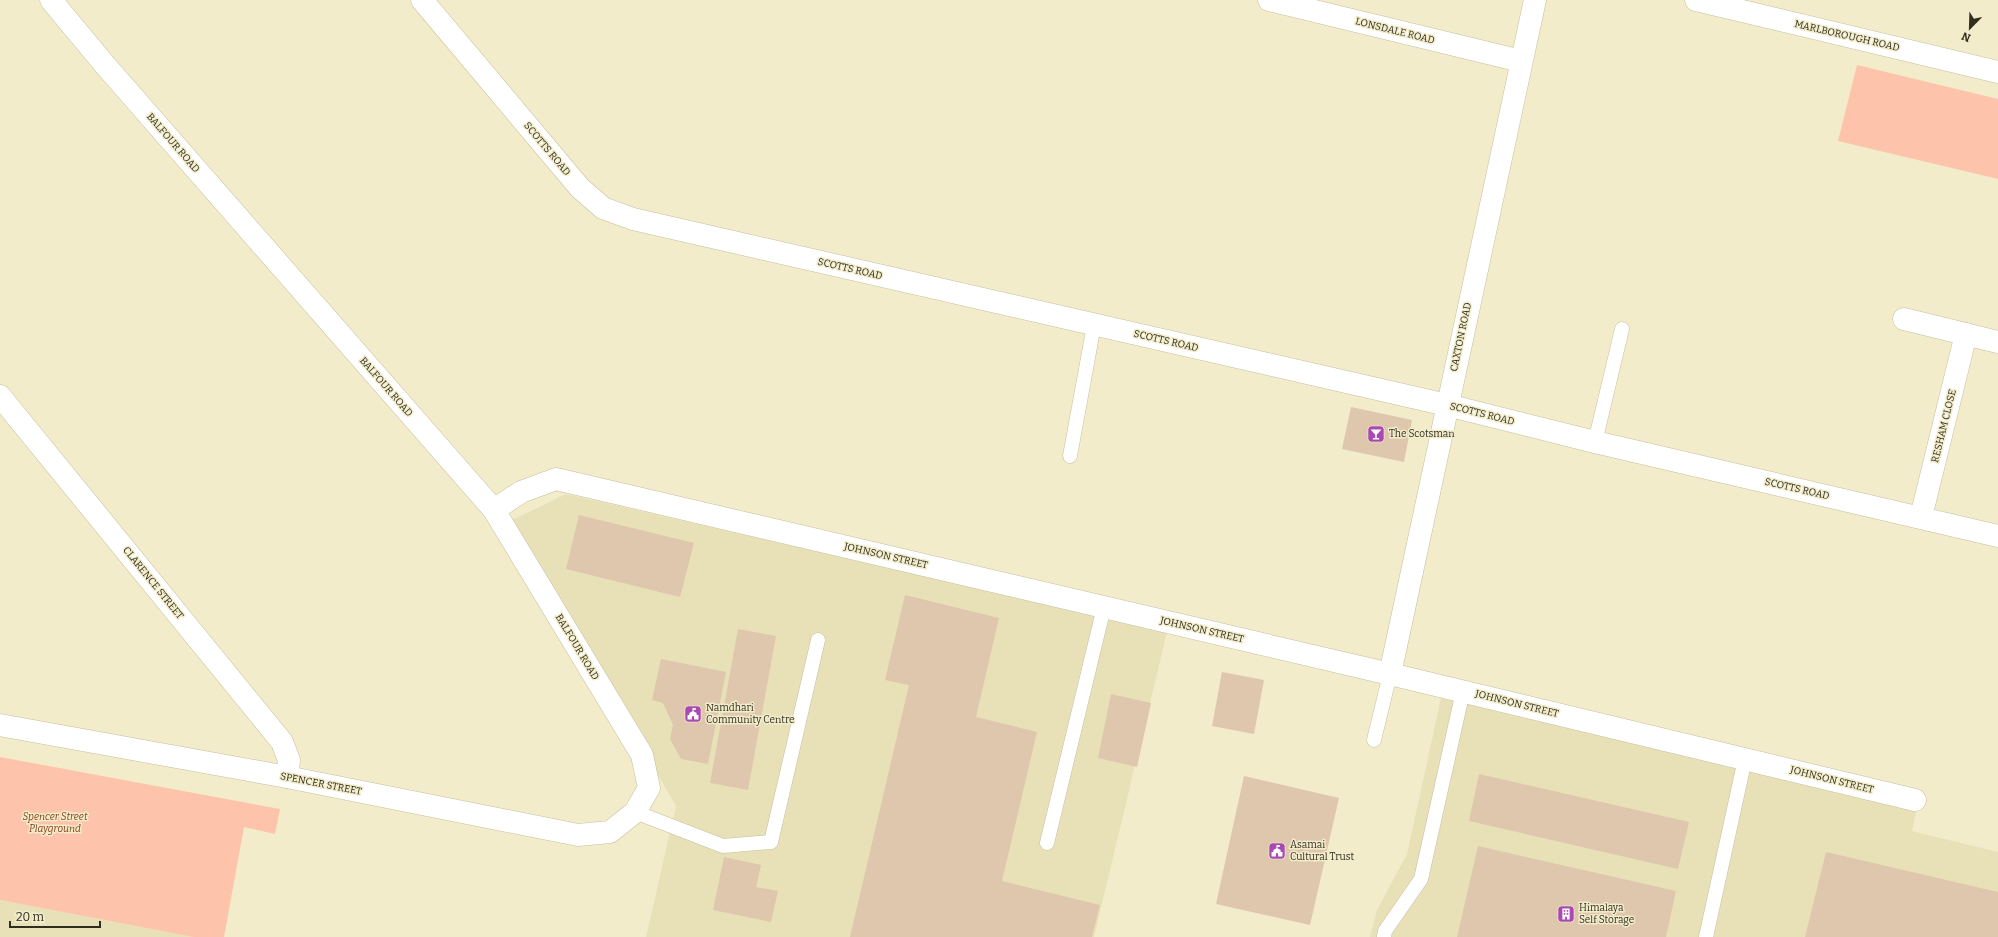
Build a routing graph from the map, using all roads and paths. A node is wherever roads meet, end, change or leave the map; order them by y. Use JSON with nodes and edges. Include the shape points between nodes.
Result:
{"nodes":[{"id":1,"x":51,"y":0,"type":"edge"},
{"id":2,"x":422,"y":0,"type":"edge"},
{"id":3,"x":1269,"y":0,"type":"edge"},
{"id":4,"x":1535,"y":0,"type":"edge"},
{"id":5,"x":1696,"y":0,"type":"edge"},
{"id":6,"x":1521,"y":61,"type":"junction"},
{"id":7,"x":1998,"y":72,"type":"edge"},
{"id":8,"x":1904,"y":319,"type":"dead end"},
{"id":9,"x":1094,"y":325,"type":"junction"},
{"id":10,"x":1622,"y":329,"type":"dead end"},
{"id":11,"x":1966,"y":334,"type":"junction"},
{"id":12,"x":1998,"y":342,"type":"edge"},
{"id":13,"x":0,"y":396,"type":"edge"},
{"id":14,"x":1447,"y":405,"type":"junction"},
{"id":15,"x":1595,"y":442,"type":"junction"},
{"id":16,"x":1070,"y":456,"type":"dead end"},
{"id":17,"x":494,"y":510,"type":"junction"},
{"id":18,"x":1921,"y":517,"type":"junction"},
{"id":19,"x":1998,"y":536,"type":"edge"},
{"id":20,"x":1104,"y":607,"type":"junction"},
{"id":21,"x":818,"y":640,"type":"dead end"},
{"id":22,"x":1390,"y":674,"type":"junction"},
{"id":23,"x":1462,"y":691,"type":"junction"},
{"id":24,"x":0,"y":725,"type":"edge"},
{"id":25,"x":1374,"y":740,"type":"dead end"},
{"id":26,"x":1745,"y":759,"type":"junction"},
{"id":27,"x":287,"y":777,"type":"junction"},
{"id":28,"x":1915,"y":800,"type":"dead end"},
{"id":29,"x":635,"y":812,"type":"junction"},
{"id":30,"x":1047,"y":843,"type":"dead end"},
{"id":31,"x":1384,"y":937,"type":"edge"},
{"id":32,"x":1706,"y":937,"type":"edge"}],
"edges":[{"from":1,"to":17,"type":"street","name":"BALFOUR ROAD"},
{"from":2,"to":9,"type":"street","name":"SCOTTS ROAD","via":[[580,188],[603,208],[633,219]]},
{"from":3,"to":6,"type":"street","name":"LONSDALE ROAD"},
{"from":4,"to":6,"type":"street","name":"CAXTON ROAD"},
{"from":5,"to":7,"type":"street","name":"MARLBOROUGH ROAD"},
{"from":6,"to":14,"type":"street","name":"CAXTON ROAD"},
{"from":8,"to":11,"type":"street"},
{"from":9,"to":14,"type":"street","name":"SCOTTS ROAD"},
{"from":9,"to":16,"type":"lane"},
{"from":10,"to":15,"type":"lane"},
{"from":11,"to":12,"type":"street"},
{"from":11,"to":18,"type":"street","name":"RESHAM CLOSE"},
{"from":13,"to":27,"type":"street","name":"CLARENCE STREET","via":[[282,742],[289,760]]},
{"from":14,"to":15,"type":"street","name":"SCOTTS ROAD"},
{"from":14,"to":22,"type":"street","name":"CAXTON ROAD"},
{"from":15,"to":18,"type":"street","name":"SCOTTS ROAD"},
{"from":17,"to":20,"type":"street","name":"JOHNSON STREET","via":[[521,492],[556,479]]},
{"from":17,"to":29,"type":"street","name":"BALFOUR ROAD","via":[[642,755],[649,788]]},
{"from":18,"to":19,"type":"street","name":"SCOTTS ROAD"},
{"from":20,"to":22,"type":"street","name":"JOHNSON STREET"},
{"from":20,"to":30,"type":"lane"},
{"from":21,"to":29,"type":"lane","via":[[771,842],[723,846]]},
{"from":22,"to":23,"type":"street","name":"JOHNSON STREET"},
{"from":22,"to":25,"type":"lane"},
{"from":23,"to":26,"type":"street","name":"JOHNSON STREET"},
{"from":23,"to":31,"type":"lane","via":[[1421,879],[1385,931]]},
{"from":24,"to":27,"type":"street","name":"SPENCER STREET"},
{"from":26,"to":28,"type":"street","name":"JOHNSON STREET"},
{"from":26,"to":32,"type":"lane"},
{"from":27,"to":29,"type":"street","name":"SPENCER STREET","via":[[578,835],[610,832]]}]}
